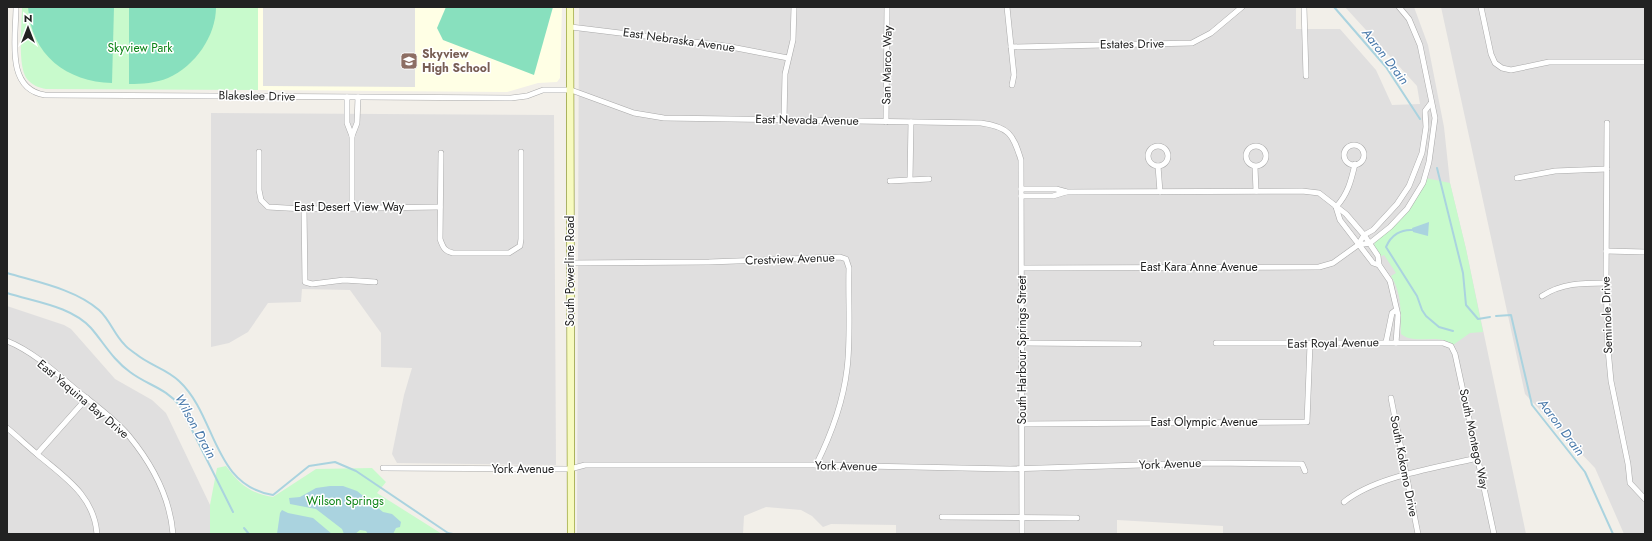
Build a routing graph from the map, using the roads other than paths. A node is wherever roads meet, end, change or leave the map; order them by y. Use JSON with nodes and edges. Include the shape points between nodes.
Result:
{"nodes":[{"id":1,"x":16,"y":7,"type":"edge"},
{"id":2,"x":570,"y":7,"type":"edge"},
{"id":3,"x":794,"y":7,"type":"edge"},
{"id":4,"x":887,"y":7,"type":"edge"},
{"id":5,"x":1007,"y":7,"type":"edge"},
{"id":6,"x":1242,"y":7,"type":"edge"},
{"id":7,"x":1304,"y":7,"type":"edge"},
{"id":8,"x":1399,"y":7,"type":"edge"},
{"id":9,"x":1481,"y":7,"type":"edge"},
{"id":10,"x":570,"y":27,"type":"junction"},
{"id":11,"x":1011,"y":47,"type":"junction"},
{"id":12,"x":788,"y":58,"type":"junction"},
{"id":13,"x":1645,"y":62,"type":"edge"},
{"id":14,"x":1306,"y":76,"type":"dead end"},
{"id":15,"x":1012,"y":85,"type":"dead end"},
{"id":16,"x":571,"y":90,"type":"junction"},
{"id":17,"x":348,"y":97,"type":"junction"},
{"id":18,"x":358,"y":98,"type":"junction"},
{"id":19,"x":1431,"y":103,"type":"junction"},
{"id":20,"x":784,"y":119,"type":"junction"},
{"id":21,"x":886,"y":122,"type":"junction"},
{"id":22,"x":911,"y":122,"type":"junction"},
{"id":23,"x":1607,"y":123,"type":"dead end"},
{"id":24,"x":352,"y":136,"type":"junction"},
{"id":25,"x":259,"y":152,"type":"dead end"},
{"id":26,"x":521,"y":152,"type":"dead end"},
{"id":27,"x":441,"y":153,"type":"dead end"},
{"id":28,"x":1354,"y":164,"type":"dead end"},
{"id":29,"x":1021,"y":166,"type":"joint"},
{"id":30,"x":1158,"y":166,"type":"dead end"},
{"id":31,"x":1255,"y":166,"type":"junction"},
{"id":32,"x":1607,"y":169,"type":"junction"},
{"id":33,"x":1517,"y":178,"type":"dead end"},
{"id":34,"x":929,"y":179,"type":"dead end"},
{"id":35,"x":910,"y":180,"type":"junction"},
{"id":36,"x":890,"y":181,"type":"dead end"},
{"id":37,"x":1021,"y":189,"type":"junction"},
{"id":38,"x":1256,"y":191,"type":"junction"},
{"id":39,"x":1068,"y":192,"type":"junction"},
{"id":40,"x":1160,"y":192,"type":"junction"},
{"id":41,"x":1021,"y":196,"type":"junction"},
{"id":42,"x":352,"y":207,"type":"junction"},
{"id":43,"x":440,"y":207,"type":"junction"},
{"id":44,"x":1336,"y":207,"type":"junction"},
{"id":45,"x":304,"y":208,"type":"junction"},
{"id":46,"x":1364,"y":235,"type":"junction"},
{"id":47,"x":1370,"y":243,"type":"junction"},
{"id":48,"x":1358,"y":244,"type":"junction"},
{"id":49,"x":1606,"y":251,"type":"junction"},
{"id":50,"x":1645,"y":252,"type":"edge"},
{"id":51,"x":570,"y":263,"type":"junction"},
{"id":52,"x":1379,"y":265,"type":"junction"},
{"id":53,"x":1022,"y":268,"type":"junction"},
{"id":54,"x":375,"y":282,"type":"dead end"},
{"id":55,"x":1606,"y":283,"type":"junction"},
{"id":56,"x":1542,"y":296,"type":"dead end"},
{"id":57,"x":1396,"y":310,"type":"junction"},
{"id":58,"x":7,"y":341,"type":"edge"},
{"id":59,"x":1386,"y":342,"type":"junction"},
{"id":60,"x":1022,"y":343,"type":"junction"},
{"id":61,"x":1216,"y":343,"type":"dead end"},
{"id":62,"x":1396,"y":343,"type":"junction"},
{"id":63,"x":1139,"y":344,"type":"dead end"},
{"id":64,"x":1310,"y":344,"type":"junction"},
{"id":65,"x":1451,"y":346,"type":"joint"},
{"id":66,"x":87,"y":398,"type":"junction"},
{"id":67,"x":1390,"y":398,"type":"dead end"},
{"id":68,"x":1022,"y":424,"type":"junction"},
{"id":69,"x":7,"y":428,"type":"edge"},
{"id":70,"x":37,"y":454,"type":"junction"},
{"id":71,"x":1477,"y":458,"type":"junction"},
{"id":72,"x":816,"y":465,"type":"junction"},
{"id":73,"x":383,"y":468,"type":"dead end"},
{"id":74,"x":1022,"y":468,"type":"junction"},
{"id":75,"x":570,"y":469,"type":"junction"},
{"id":76,"x":1305,"y":470,"type":"dead end"},
{"id":77,"x":1406,"y":476,"type":"junction"},
{"id":78,"x":1645,"y":499,"type":"edge"},
{"id":79,"x":1344,"y":502,"type":"dead end"},
{"id":80,"x":942,"y":517,"type":"dead end"},
{"id":81,"x":1022,"y":518,"type":"junction"},
{"id":82,"x":1077,"y":518,"type":"dead end"},
{"id":83,"x":97,"y":534,"type":"edge"},
{"id":84,"x":173,"y":534,"type":"edge"},
{"id":85,"x":571,"y":534,"type":"edge"},
{"id":86,"x":1022,"y":534,"type":"edge"},
{"id":87,"x":1418,"y":534,"type":"edge"},
{"id":88,"x":1494,"y":534,"type":"edge"}],
"edges":[{"from":1,"to":17,"type":"street","name":"Blakeslee Drive","via":[[16,66],[23,84],[36,94]]},
{"from":2,"to":10,"type":"street","name":"South Powerline Road"},
{"from":3,"to":12,"type":"street","via":[[793,40]]},
{"from":4,"to":21,"type":"street","name":"San Marco Way"},
{"from":5,"to":11,"type":"street"},
{"from":6,"to":11,"type":"street","name":"Estates Drive","via":[[1211,33],[1192,43]]},
{"from":7,"to":14,"type":"street"},
{"from":8,"to":19,"type":"street","via":[[1409,20],[1420,45]]},
{"from":9,"to":13,"type":"street","via":[[1491,54],[1495,63],[1502,68],[1511,70],[1549,62]]},
{"from":10,"to":12,"type":"street","name":"East Nebraska Avenue","via":[[726,46]]},
{"from":10,"to":16,"type":"street","name":"South Powerline Road"},
{"from":11,"to":15,"type":"street","via":[[1014,75]]},
{"from":12,"to":20,"type":"street","via":[[783,97]]},
{"from":16,"to":18,"type":"street","name":"Blakeslee Drive","via":[[543,90],[511,98]]},
{"from":16,"to":20,"type":"street","name":"East Nevada Avenue","via":[[598,102],[664,118]]},
{"from":16,"to":51,"type":"street","name":"South Powerline Road"},
{"from":17,"to":18,"type":"street","name":"Blakeslee Drive"},
{"from":17,"to":24,"type":"street","via":[[347,123]]},
{"from":18,"to":24,"type":"street","via":[[357,123]]},
{"from":19,"to":46,"type":"street","via":[[1425,111],[1426,127],[1422,153],[1409,186],[1397,204]]},
{"from":19,"to":47,"type":"street","via":[[1435,118],[1429,162],[1423,183],[1407,209]]},
{"from":20,"to":21,"type":"street","name":"East Nevada Avenue"},
{"from":21,"to":22,"type":"street","name":"East Nevada Avenue"},
{"from":22,"to":29,"type":"street","name":"East Nevada Avenue","via":[[997,125],[1015,139]]},
{"from":22,"to":35,"type":"street"},
{"from":23,"to":32,"type":"street","name":"Seminole Drive"},
{"from":24,"to":42,"type":"street"},
{"from":25,"to":45,"type":"street","name":"East Desert View Way","via":[[261,200],[268,206]]},
{"from":26,"to":43,"type":"street","via":[[520,246],[509,253],[447,252],[440,239]]},
{"from":27,"to":43,"type":"street"},
{"from":28,"to":44,"type":"street","via":[[1349,188],[1344,199]]},
{"from":29,"to":37,"type":"street","name":"South Harbour Springs Street"},
{"from":30,"to":40,"type":"street"},
{"from":31,"to":31,"type":"street","via":[[1249,163],[1246,157],[1250,148],[1257,146],[1264,149],[1266,156],[1262,165]]},
{"from":31,"to":38,"type":"street"},
{"from":32,"to":33,"type":"street","via":[[1555,171]]},
{"from":32,"to":49,"type":"street","name":"Seminole Drive"},
{"from":34,"to":35,"type":"street"},
{"from":35,"to":36,"type":"street"},
{"from":37,"to":39,"type":"street","via":[[1056,189]]},
{"from":37,"to":41,"type":"street","name":"South Harbour Springs Street"},
{"from":38,"to":40,"type":"street"},
{"from":38,"to":44,"type":"street","via":[[1319,193]]},
{"from":39,"to":40,"type":"street"},
{"from":39,"to":41,"type":"street","via":[[1053,196]]},
{"from":41,"to":53,"type":"street","name":"South Harbour Springs Street"},
{"from":42,"to":43,"type":"street","name":"East Desert View Way"},
{"from":42,"to":45,"type":"street","name":"East Desert View Way"},
{"from":44,"to":46,"type":"street","via":[[1346,214]]},
{"from":44,"to":48,"type":"street","via":[[1340,220]]},
{"from":45,"to":54,"type":"street","via":[[305,282]]},
{"from":46,"to":47,"type":"street"},
{"from":46,"to":48,"type":"street"},
{"from":47,"to":48,"type":"street"},
{"from":47,"to":52,"type":"street","via":[[1378,256]]},
{"from":48,"to":52,"type":"street","via":[[1373,263]]},
{"from":48,"to":53,"type":"street","name":"East Kara Anne Avenue","via":[[1333,263],[1319,267]]},
{"from":49,"to":50,"type":"street"},
{"from":49,"to":55,"type":"street","name":"Seminole Drive"},
{"from":51,"to":72,"type":"street","name":"Crestview Avenue","via":[[709,262],[840,257],[846,259],[849,268],[848,367],[831,434]]},
{"from":51,"to":75,"type":"street","name":"South Powerline Road"},
{"from":52,"to":57,"type":"street","via":[[1390,281]]},
{"from":53,"to":60,"type":"street","name":"South Harbour Springs Street"},
{"from":55,"to":56,"type":"street","via":[[1565,285],[1553,288]]},
{"from":55,"to":78,"type":"street","name":"Seminole Drive","via":[[1611,381],[1630,483]]},
{"from":57,"to":59,"type":"street","via":[[1392,314]]},
{"from":57,"to":62,"type":"street"},
{"from":58,"to":66,"type":"street","name":"East Yaquina Bay Drive","via":[[17,345],[58,374]]},
{"from":59,"to":62,"type":"street","name":"East Royal Avenue"},
{"from":59,"to":64,"type":"street","name":"East Royal Avenue"},
{"from":60,"to":63,"type":"street"},
{"from":60,"to":68,"type":"street","name":"South Harbour Springs Street"},
{"from":61,"to":64,"type":"street","name":"East Royal Avenue"},
{"from":62,"to":65,"type":"street","name":"East Royal Avenue","via":[[1443,343]]},
{"from":64,"to":68,"type":"street","name":"East Olympic Avenue","via":[[1307,422]]},
{"from":65,"to":71,"type":"street","name":"South Montego Way","via":[[1455,354]]},
{"from":66,"to":70,"type":"street"},
{"from":66,"to":84,"type":"street","name":"East Yaquina Bay Drive","via":[[128,435],[150,465],[165,496]]},
{"from":67,"to":77,"type":"street","name":"South Kokomo Drive"},
{"from":68,"to":74,"type":"street","name":"South Harbour Springs Street"},
{"from":69,"to":70,"type":"street"},
{"from":70,"to":83,"type":"street","via":[[66,476],[81,492],[92,511]]},
{"from":71,"to":77,"type":"street"},
{"from":71,"to":88,"type":"street","name":"South Montego Way"},
{"from":72,"to":74,"type":"street","name":"York Avenue"},
{"from":72,"to":75,"type":"street","name":"York Avenue","via":[[585,465]]},
{"from":73,"to":75,"type":"street","name":"York Avenue"},
{"from":74,"to":76,"type":"street","name":"York Avenue","via":[[1210,463],[1302,464]]},
{"from":74,"to":81,"type":"street","name":"South Harbour Springs Street"},
{"from":75,"to":85,"type":"street","name":"South Powerline Road"},
{"from":77,"to":79,"type":"street","via":[[1368,486]]},
{"from":77,"to":87,"type":"street","name":"South Kokomo Drive"},
{"from":80,"to":81,"type":"street"},
{"from":81,"to":82,"type":"street"},
{"from":81,"to":86,"type":"street","name":"South Harbour Springs Street"}]}
